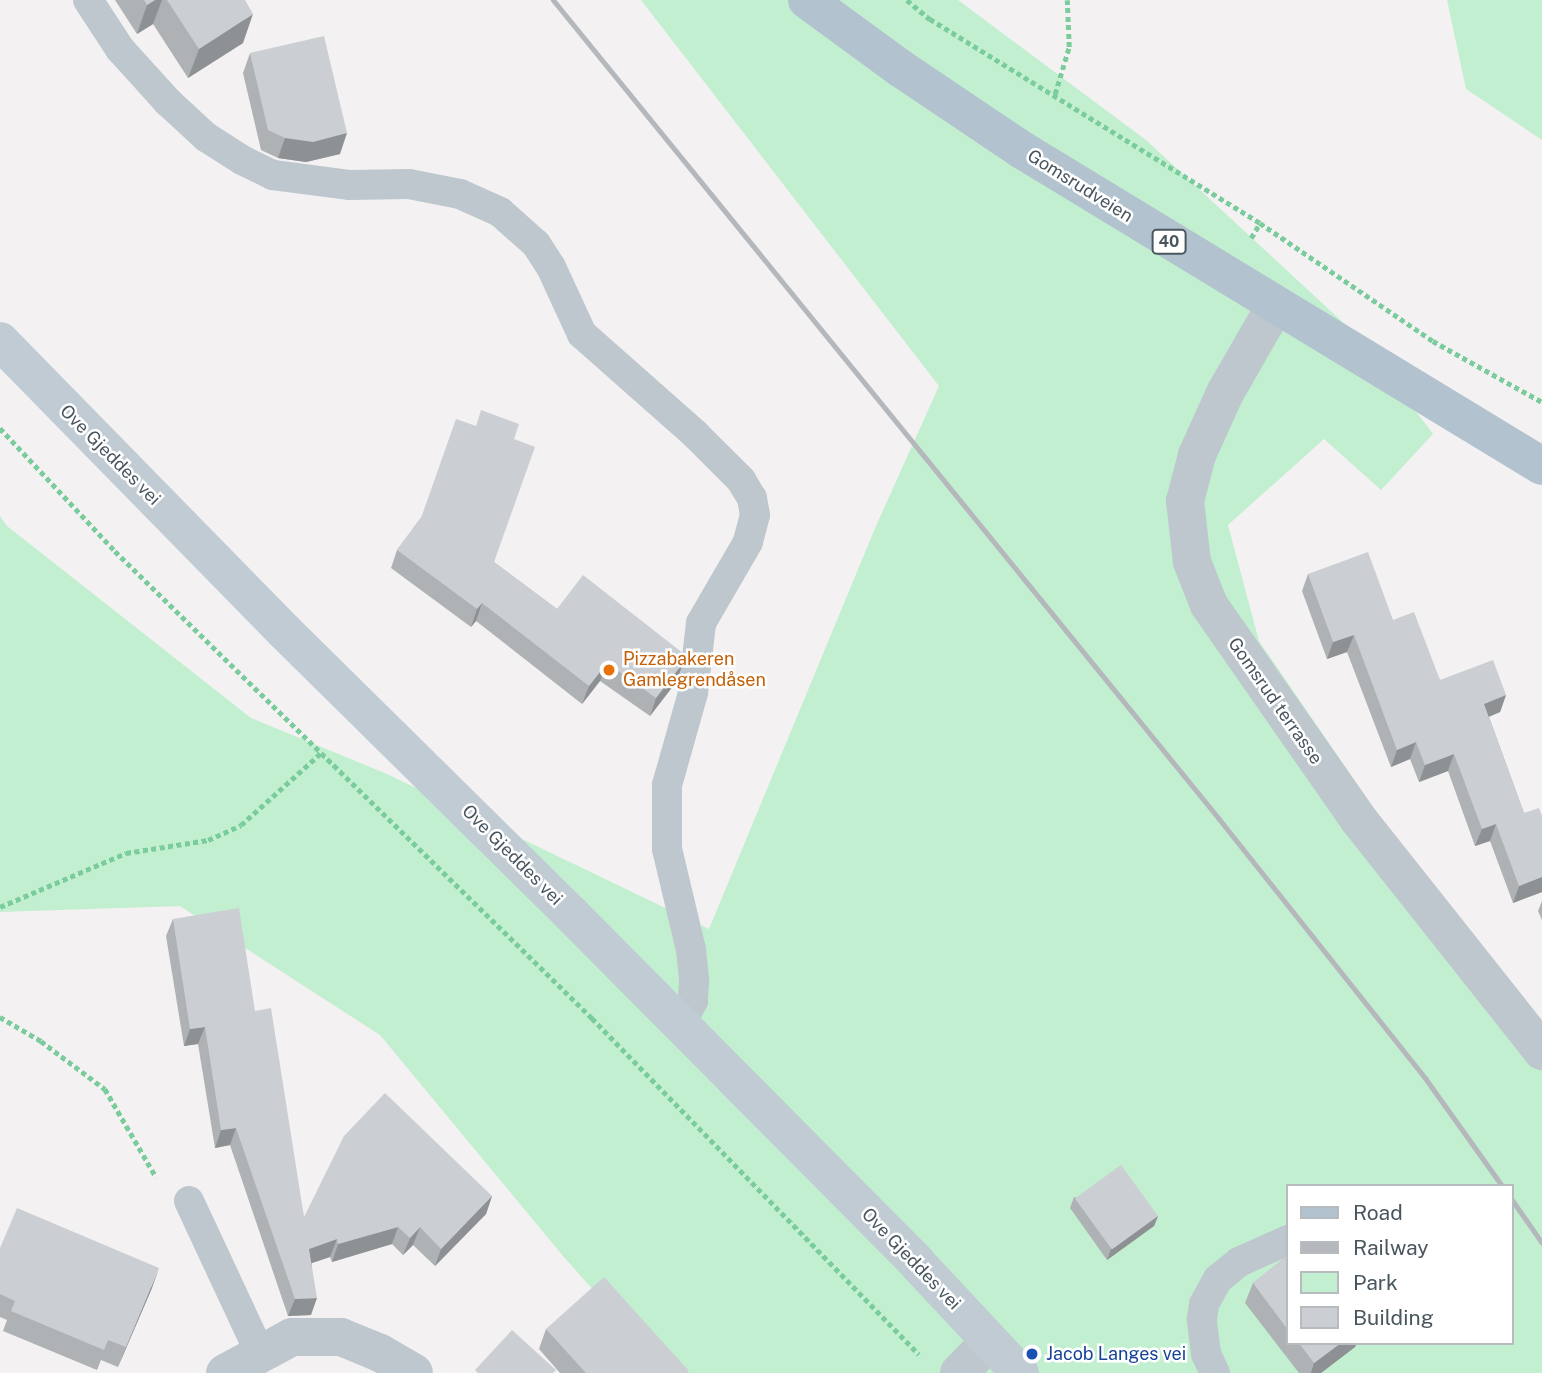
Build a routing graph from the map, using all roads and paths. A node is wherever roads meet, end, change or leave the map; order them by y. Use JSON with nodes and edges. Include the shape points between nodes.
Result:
{"nodes":[{"id":1,"x":88,"y":0,"type":"edge"},
{"id":2,"x":807,"y":0,"type":"edge"},
{"id":3,"x":907,"y":0,"type":"edge"},
{"id":4,"x":1067,"y":0,"type":"edge"},
{"id":5,"x":1055,"y":94,"type":"junction"},
{"id":6,"x":1275,"y":306,"type":"junction"},
{"id":7,"x":0,"y":341,"type":"edge"},
{"id":8,"x":1542,"y":402,"type":"edge"},
{"id":9,"x":0,"y":428,"type":"edge"},
{"id":10,"x":1542,"y":466,"type":"edge"},
{"id":11,"x":321,"y":752,"type":"junction"},
{"id":12,"x":0,"y":907,"type":"edge"},
{"id":13,"x":0,"y":1017,"type":"edge"},
{"id":14,"x":680,"y":1024,"type":"junction"},
{"id":15,"x":1542,"y":1051,"type":"edge"},
{"id":16,"x":189,"y":1201,"type":"joint"},
{"id":17,"x":1286,"y":1241,"type":"edge"},
{"id":18,"x":989,"y":1342,"type":"junction"},
{"id":19,"x":260,"y":1353,"type":"junction"},
{"id":20,"x":923,"y":1359,"type":"dead end"},
{"id":21,"x":225,"y":1373,"type":"edge"},
{"id":22,"x":414,"y":1373,"type":"edge"},
{"id":23,"x":959,"y":1373,"type":"edge"},
{"id":24,"x":1020,"y":1373,"type":"edge"},
{"id":25,"x":1215,"y":1373,"type":"edge"}],
"edges":[{"from":1,"to":14,"type":"lane","via":[[120,49],[167,102],[206,137],[242,160],[273,175],[350,185],[409,184],[460,194],[500,212],[536,244],[582,334],[695,434],[741,480],[752,498],[755,515],[748,542],[701,623],[695,684],[667,785],[667,849],[694,981],[693,1001]]},
{"from":2,"to":6,"type":"main road","name":"Gomsrudveien","number":"40","via":[[1022,150]]},
{"from":3,"to":5,"type":"path","via":[[930,19]]},
{"from":4,"to":5,"type":"path","via":[[1069,47]]},
{"from":5,"to":8,"type":"path","via":[[1260,223],[1433,341]]},
{"from":6,"to":10,"type":"main road","name":"Gomsrudveien","number":"40"},
{"from":6,"to":15,"type":"street","name":"Gomsrud terrasse","via":[[1197,455],[1185,501],[1192,562],[1209,605],[1359,820]]},
{"from":7,"to":14,"type":"street","name":"Ove Gjeddes vei"},
{"from":9,"to":11,"type":"path","via":[[115,551]]},
{"from":11,"to":12,"type":"path","via":[[241,825],[208,839],[126,853]]},
{"from":11,"to":20,"type":"path","via":[[592,1018]]},
{"from":13,"to":16,"type":"path","via":[[105,1089],[152,1174]]},
{"from":14,"to":18,"type":"street","name":"Ove Gjeddes vei"},
{"from":16,"to":19,"type":"lane"},
{"from":17,"to":25,"type":"lane","via":[[1239,1262],[1217,1279],[1202,1319],[1206,1354]]},
{"from":18,"to":23,"type":"street"},
{"from":18,"to":24,"type":"street","name":"Ove Gjeddes vei"},
{"from":19,"to":21,"type":"street"},
{"from":19,"to":22,"type":"street","via":[[292,1338],[341,1337]]}]}
